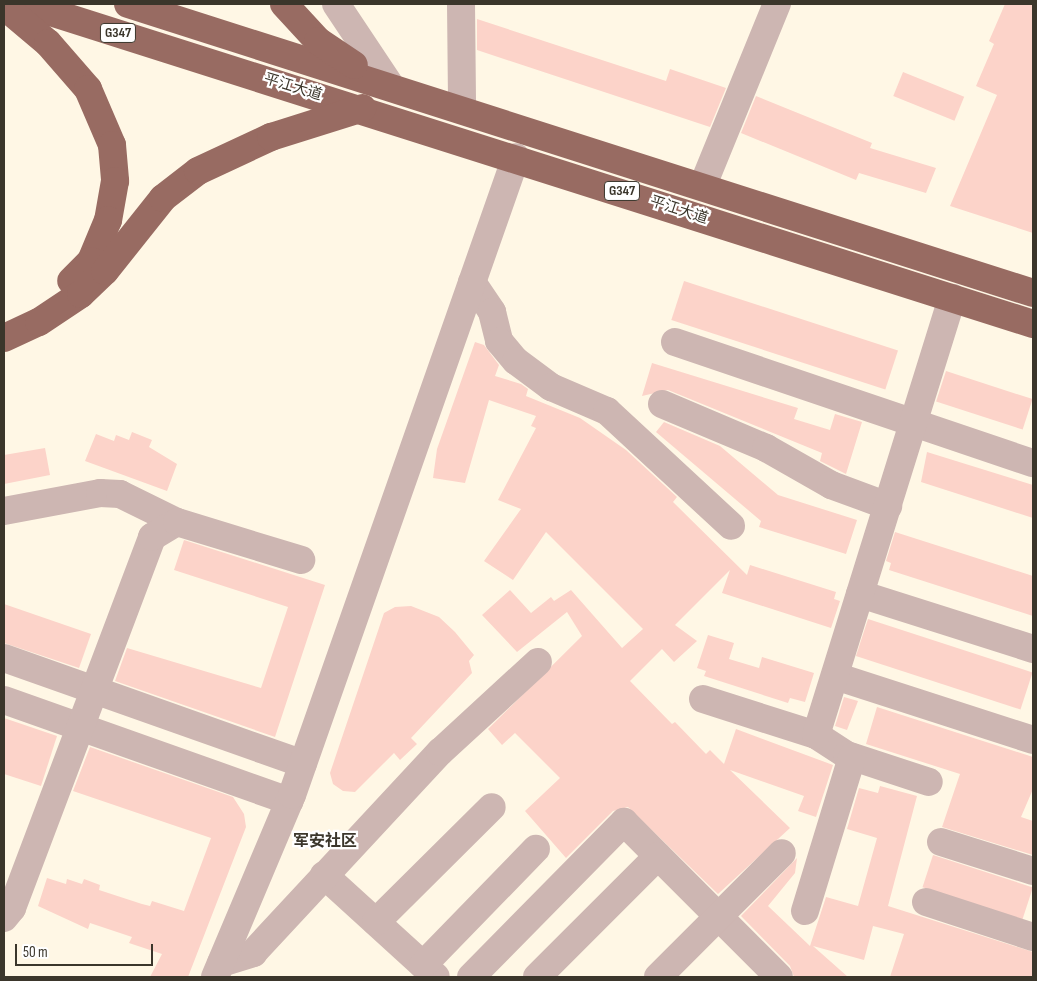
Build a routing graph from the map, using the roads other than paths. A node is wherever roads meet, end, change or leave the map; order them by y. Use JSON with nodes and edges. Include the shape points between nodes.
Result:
{"nodes":[{"id":1,"x":25,"y":4,"type":"edge"},
{"id":2,"x":128,"y":4,"type":"edge"},
{"id":3,"x":284,"y":4,"type":"edge"},
{"id":4,"x":336,"y":4,"type":"edge"},
{"id":5,"x":461,"y":4,"type":"edge"},
{"id":6,"x":777,"y":4,"type":"edge"},
{"id":7,"x":4,"y":6,"type":"edge"},
{"id":8,"x":385,"y":84,"type":"junction"},
{"id":9,"x":363,"y":108,"type":"junction"},
{"id":10,"x":462,"y":108,"type":"junction"},
{"id":11,"x":516,"y":157,"type":"junction"},
{"id":12,"x":703,"y":185,"type":"junction"},
{"id":13,"x":472,"y":282,"type":"junction"},
{"id":14,"x":1033,"y":293,"type":"edge"},
{"id":15,"x":952,"y":298,"type":"junction"},
{"id":16,"x":4,"y":320,"type":"edge"},
{"id":17,"x":1033,"y":324,"type":"edge"},
{"id":18,"x":4,"y":338,"type":"edge"},
{"id":19,"x":675,"y":342,"type":"dead end"},
{"id":20,"x":662,"y":404,"type":"dead end"},
{"id":21,"x":913,"y":423,"type":"junction"},
{"id":22,"x":1033,"y":464,"type":"edge"},
{"id":23,"x":888,"y":506,"type":"junction"},
{"id":24,"x":4,"y":511,"type":"edge"},
{"id":25,"x":177,"y":522,"type":"junction"},
{"id":26,"x":731,"y":526,"type":"dead end"},
{"id":27,"x":300,"y":560,"type":"dead end"},
{"id":28,"x":860,"y":594,"type":"junction"},
{"id":29,"x":1033,"y":649,"type":"edge"},
{"id":30,"x":4,"y":658,"type":"edge"},
{"id":31,"x":538,"y":662,"type":"dead end"},
{"id":32,"x":835,"y":676,"type":"junction"},
{"id":33,"x":95,"y":690,"type":"junction"},
{"id":34,"x":703,"y":699,"type":"dead end"},
{"id":35,"x":4,"y":700,"type":"edge"},
{"id":36,"x":81,"y":727,"type":"junction"},
{"id":37,"x":816,"y":735,"type":"junction"},
{"id":38,"x":1033,"y":740,"type":"edge"},
{"id":39,"x":852,"y":756,"type":"junction"},
{"id":40,"x":303,"y":764,"type":"junction"},
{"id":41,"x":929,"y":782,"type":"dead end"},
{"id":42,"x":290,"y":801,"type":"junction"},
{"id":43,"x":492,"y":807,"type":"dead end"},
{"id":44,"x":941,"y":842,"type":"dead end"},
{"id":45,"x":536,"y":849,"type":"dead end"},
{"id":46,"x":782,"y":852,"type":"dead end"},
{"id":47,"x":658,"y":856,"type":"junction"},
{"id":48,"x":1033,"y":871,"type":"edge"},
{"id":49,"x":324,"y":875,"type":"junction"},
{"id":50,"x":926,"y":902,"type":"dead end"},
{"id":51,"x":805,"y":911,"type":"dead end"},
{"id":52,"x":718,"y":917,"type":"junction"},
{"id":53,"x":4,"y":918,"type":"edge"},
{"id":54,"x":376,"y":922,"type":"junction"},
{"id":55,"x":1033,"y":937,"type":"edge"},
{"id":56,"x":218,"y":970,"type":"edge"},
{"id":57,"x":429,"y":971,"type":"edge"},
{"id":58,"x":471,"y":977,"type":"edge"},
{"id":59,"x":537,"y":977,"type":"edge"},
{"id":60,"x":658,"y":977,"type":"edge"},
{"id":61,"x":779,"y":977,"type":"edge"}],
"edges":[{"from":1,"to":9,"type":"highway","name":"平江大道","number":"G347"},
{"from":2,"to":8,"type":"highway","name":"平江大道","number":"G347"},
{"from":3,"to":8,"type":"highway","via":[[318,41]]},
{"from":4,"to":8,"type":"street"},
{"from":5,"to":10,"type":"street"},
{"from":6,"to":12,"type":"street"},
{"from":7,"to":16,"type":"highway","via":[[48,43],[88,90],[103,115],[115,161],[108,220],[91,261],[51,296]]},
{"from":8,"to":10,"type":"highway","name":"平江大道","number":"G347"},
{"from":9,"to":11,"type":"highway","name":"平江大道","number":"G347"},
{"from":9,"to":18,"type":"highway","via":[[271,137],[198,172],[157,204],[105,272],[81,294],[39,322]]},
{"from":10,"to":12,"type":"highway","name":"平江大道","number":"G347"},
{"from":11,"to":13,"type":"street"},
{"from":11,"to":15,"type":"highway","name":"平江大道","number":"G347"},
{"from":12,"to":14,"type":"highway","name":"平江大道","number":"G347"},
{"from":13,"to":26,"type":"street","via":[[492,312],[500,341],[516,361],[551,387],[607,411]]},
{"from":13,"to":40,"type":"street"},
{"from":15,"to":17,"type":"highway","name":"平江大道","number":"G347"},
{"from":15,"to":21,"type":"street"},
{"from":19,"to":21,"type":"street"},
{"from":20,"to":23,"type":"street","via":[[766,448],[831,485]]},
{"from":21,"to":22,"type":"street"},
{"from":21,"to":23,"type":"street"},
{"from":23,"to":28,"type":"street"},
{"from":24,"to":25,"type":"street","via":[[87,494],[113,494]]},
{"from":25,"to":27,"type":"street"},
{"from":25,"to":33,"type":"street","via":[[148,543]]},
{"from":28,"to":29,"type":"street"},
{"from":28,"to":32,"type":"street"},
{"from":30,"to":33,"type":"street"},
{"from":31,"to":49,"type":"street","via":[[440,752]]},
{"from":32,"to":37,"type":"street"},
{"from":32,"to":38,"type":"street"},
{"from":33,"to":36,"type":"street"},
{"from":33,"to":40,"type":"street"},
{"from":34,"to":37,"type":"street"},
{"from":35,"to":36,"type":"street"},
{"from":36,"to":42,"type":"street"},
{"from":36,"to":53,"type":"street","via":[[12,908]]},
{"from":37,"to":39,"type":"street"},
{"from":39,"to":41,"type":"street"},
{"from":39,"to":51,"type":"street"},
{"from":40,"to":42,"type":"street"},
{"from":42,"to":56,"type":"street"},
{"from":43,"to":54,"type":"street"},
{"from":44,"to":48,"type":"street"},
{"from":45,"to":57,"type":"street"},
{"from":46,"to":52,"type":"street"},
{"from":47,"to":52,"type":"street"},
{"from":47,"to":58,"type":"street","via":[[624,822]]},
{"from":47,"to":59,"type":"street"},
{"from":49,"to":54,"type":"street"},
{"from":49,"to":56,"type":"street","via":[[253,953]]},
{"from":50,"to":55,"type":"street"},
{"from":52,"to":60,"type":"street"},
{"from":52,"to":61,"type":"street"},
{"from":54,"to":57,"type":"street"}]}
